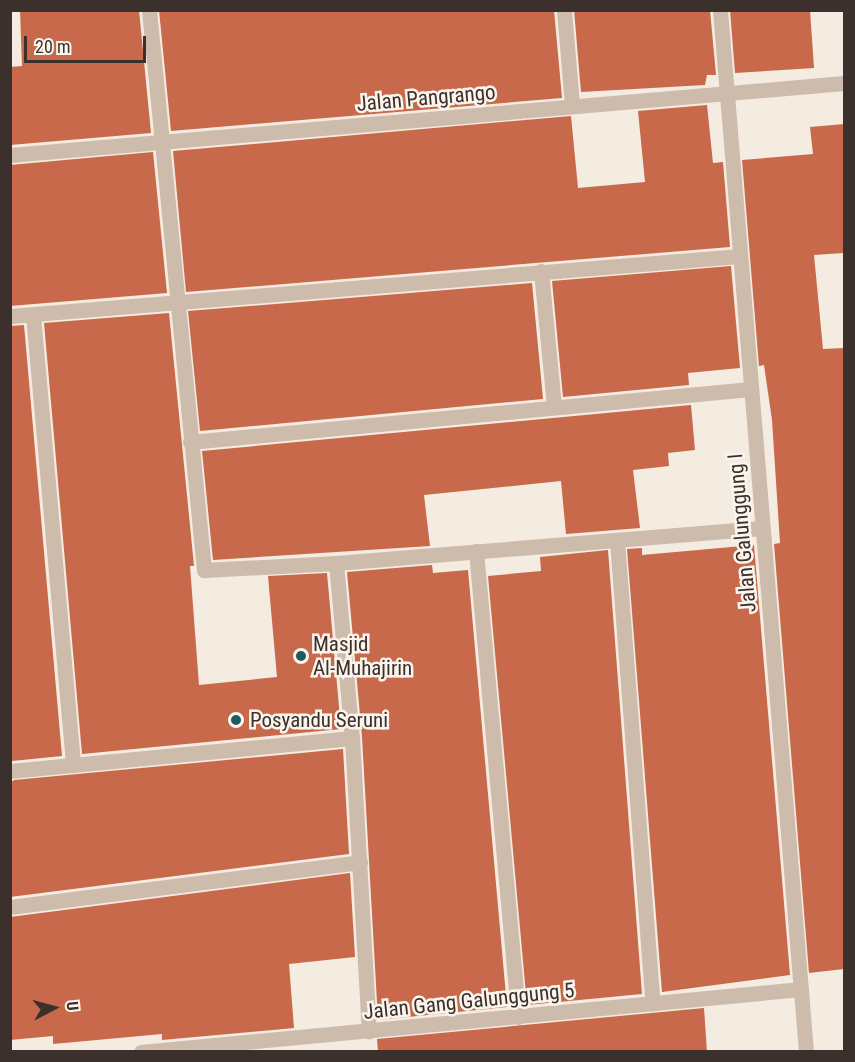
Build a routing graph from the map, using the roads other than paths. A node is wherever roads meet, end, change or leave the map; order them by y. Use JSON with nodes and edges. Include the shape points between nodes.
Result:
{"nodes":[{"id":1,"x":149,"y":10,"type":"edge"},
{"id":2,"x":564,"y":10,"type":"edge"},
{"id":3,"x":720,"y":10,"type":"edge"},
{"id":4,"x":844,"y":83,"type":"edge"},
{"id":5,"x":727,"y":93,"type":"junction"},
{"id":6,"x":572,"y":106,"type":"junction"},
{"id":7,"x":161,"y":142,"type":"junction"},
{"id":8,"x":10,"y":155,"type":"edge"},
{"id":9,"x":740,"y":256,"type":"junction"},
{"id":10,"x":541,"y":271,"type":"junction"},
{"id":11,"x":175,"y":300,"type":"junction"},
{"id":12,"x":33,"y":315,"type":"junction"},
{"id":13,"x":10,"y":316,"type":"edge"},
{"id":14,"x":751,"y":389,"type":"junction"},
{"id":15,"x":554,"y":407,"type":"junction"},
{"id":16,"x":190,"y":442,"type":"junction"},
{"id":17,"x":762,"y":528,"type":"junction"},
{"id":18,"x":617,"y":541,"type":"junction"},
{"id":19,"x":476,"y":551,"type":"junction"},
{"id":20,"x":336,"y":563,"type":"junction"},
{"id":21,"x":352,"y":738,"type":"junction"},
{"id":22,"x":73,"y":765,"type":"junction"},
{"id":23,"x":10,"y":771,"type":"edge"},
{"id":24,"x":360,"y":862,"type":"junction"},
{"id":25,"x":10,"y":907,"type":"edge"},
{"id":26,"x":801,"y":989,"type":"junction"},
{"id":27,"x":653,"y":1004,"type":"junction"},
{"id":28,"x":518,"y":1017,"type":"junction"},
{"id":29,"x":369,"y":1032,"type":"junction"},
{"id":30,"x":141,"y":1052,"type":"edge"},
{"id":31,"x":806,"y":1052,"type":"edge"}],
"edges":[{"from":1,"to":7,"type":"street"},
{"from":2,"to":6,"type":"street"},
{"from":3,"to":5,"type":"street","name":"Jalan Galunggung I"},
{"from":4,"to":5,"type":"street","name":"Jalan Pangrango"},
{"from":5,"to":6,"type":"street","name":"Jalan Pangrango"},
{"from":5,"to":9,"type":"street","name":"Jalan Galunggung I"},
{"from":6,"to":7,"type":"street","name":"Jalan Pangrango"},
{"from":7,"to":8,"type":"street","name":"Jalan Pangrango"},
{"from":7,"to":11,"type":"street"},
{"from":9,"to":10,"type":"street"},
{"from":9,"to":14,"type":"street","name":"Jalan Galunggung I"},
{"from":10,"to":11,"type":"street"},
{"from":10,"to":15,"type":"street"},
{"from":11,"to":12,"type":"street"},
{"from":11,"to":16,"type":"street"},
{"from":12,"to":13,"type":"street"},
{"from":12,"to":22,"type":"street"},
{"from":14,"to":15,"type":"street"},
{"from":14,"to":17,"type":"street","name":"Jalan Galunggung I"},
{"from":15,"to":16,"type":"street"},
{"from":16,"to":20,"type":"street","via":[[204,570]]},
{"from":17,"to":18,"type":"street"},
{"from":17,"to":26,"type":"street","name":"Jalan Galunggung I"},
{"from":18,"to":19,"type":"street"},
{"from":18,"to":27,"type":"street"},
{"from":19,"to":20,"type":"street"},
{"from":19,"to":28,"type":"street"},
{"from":20,"to":21,"type":"street"},
{"from":21,"to":22,"type":"street"},
{"from":21,"to":24,"type":"street"},
{"from":22,"to":23,"type":"street"},
{"from":24,"to":25,"type":"street"},
{"from":24,"to":29,"type":"street"},
{"from":26,"to":27,"type":"street","name":"Jalan Gang Galunggung 5"},
{"from":26,"to":31,"type":"street","name":"Jalan Galunggung I"},
{"from":27,"to":28,"type":"street","name":"Jalan Gang Galunggung 5"},
{"from":28,"to":29,"type":"street","name":"Jalan Gang Galunggung 5"},
{"from":29,"to":30,"type":"street","name":"Jalan Gang Galunggung 5"}]}
